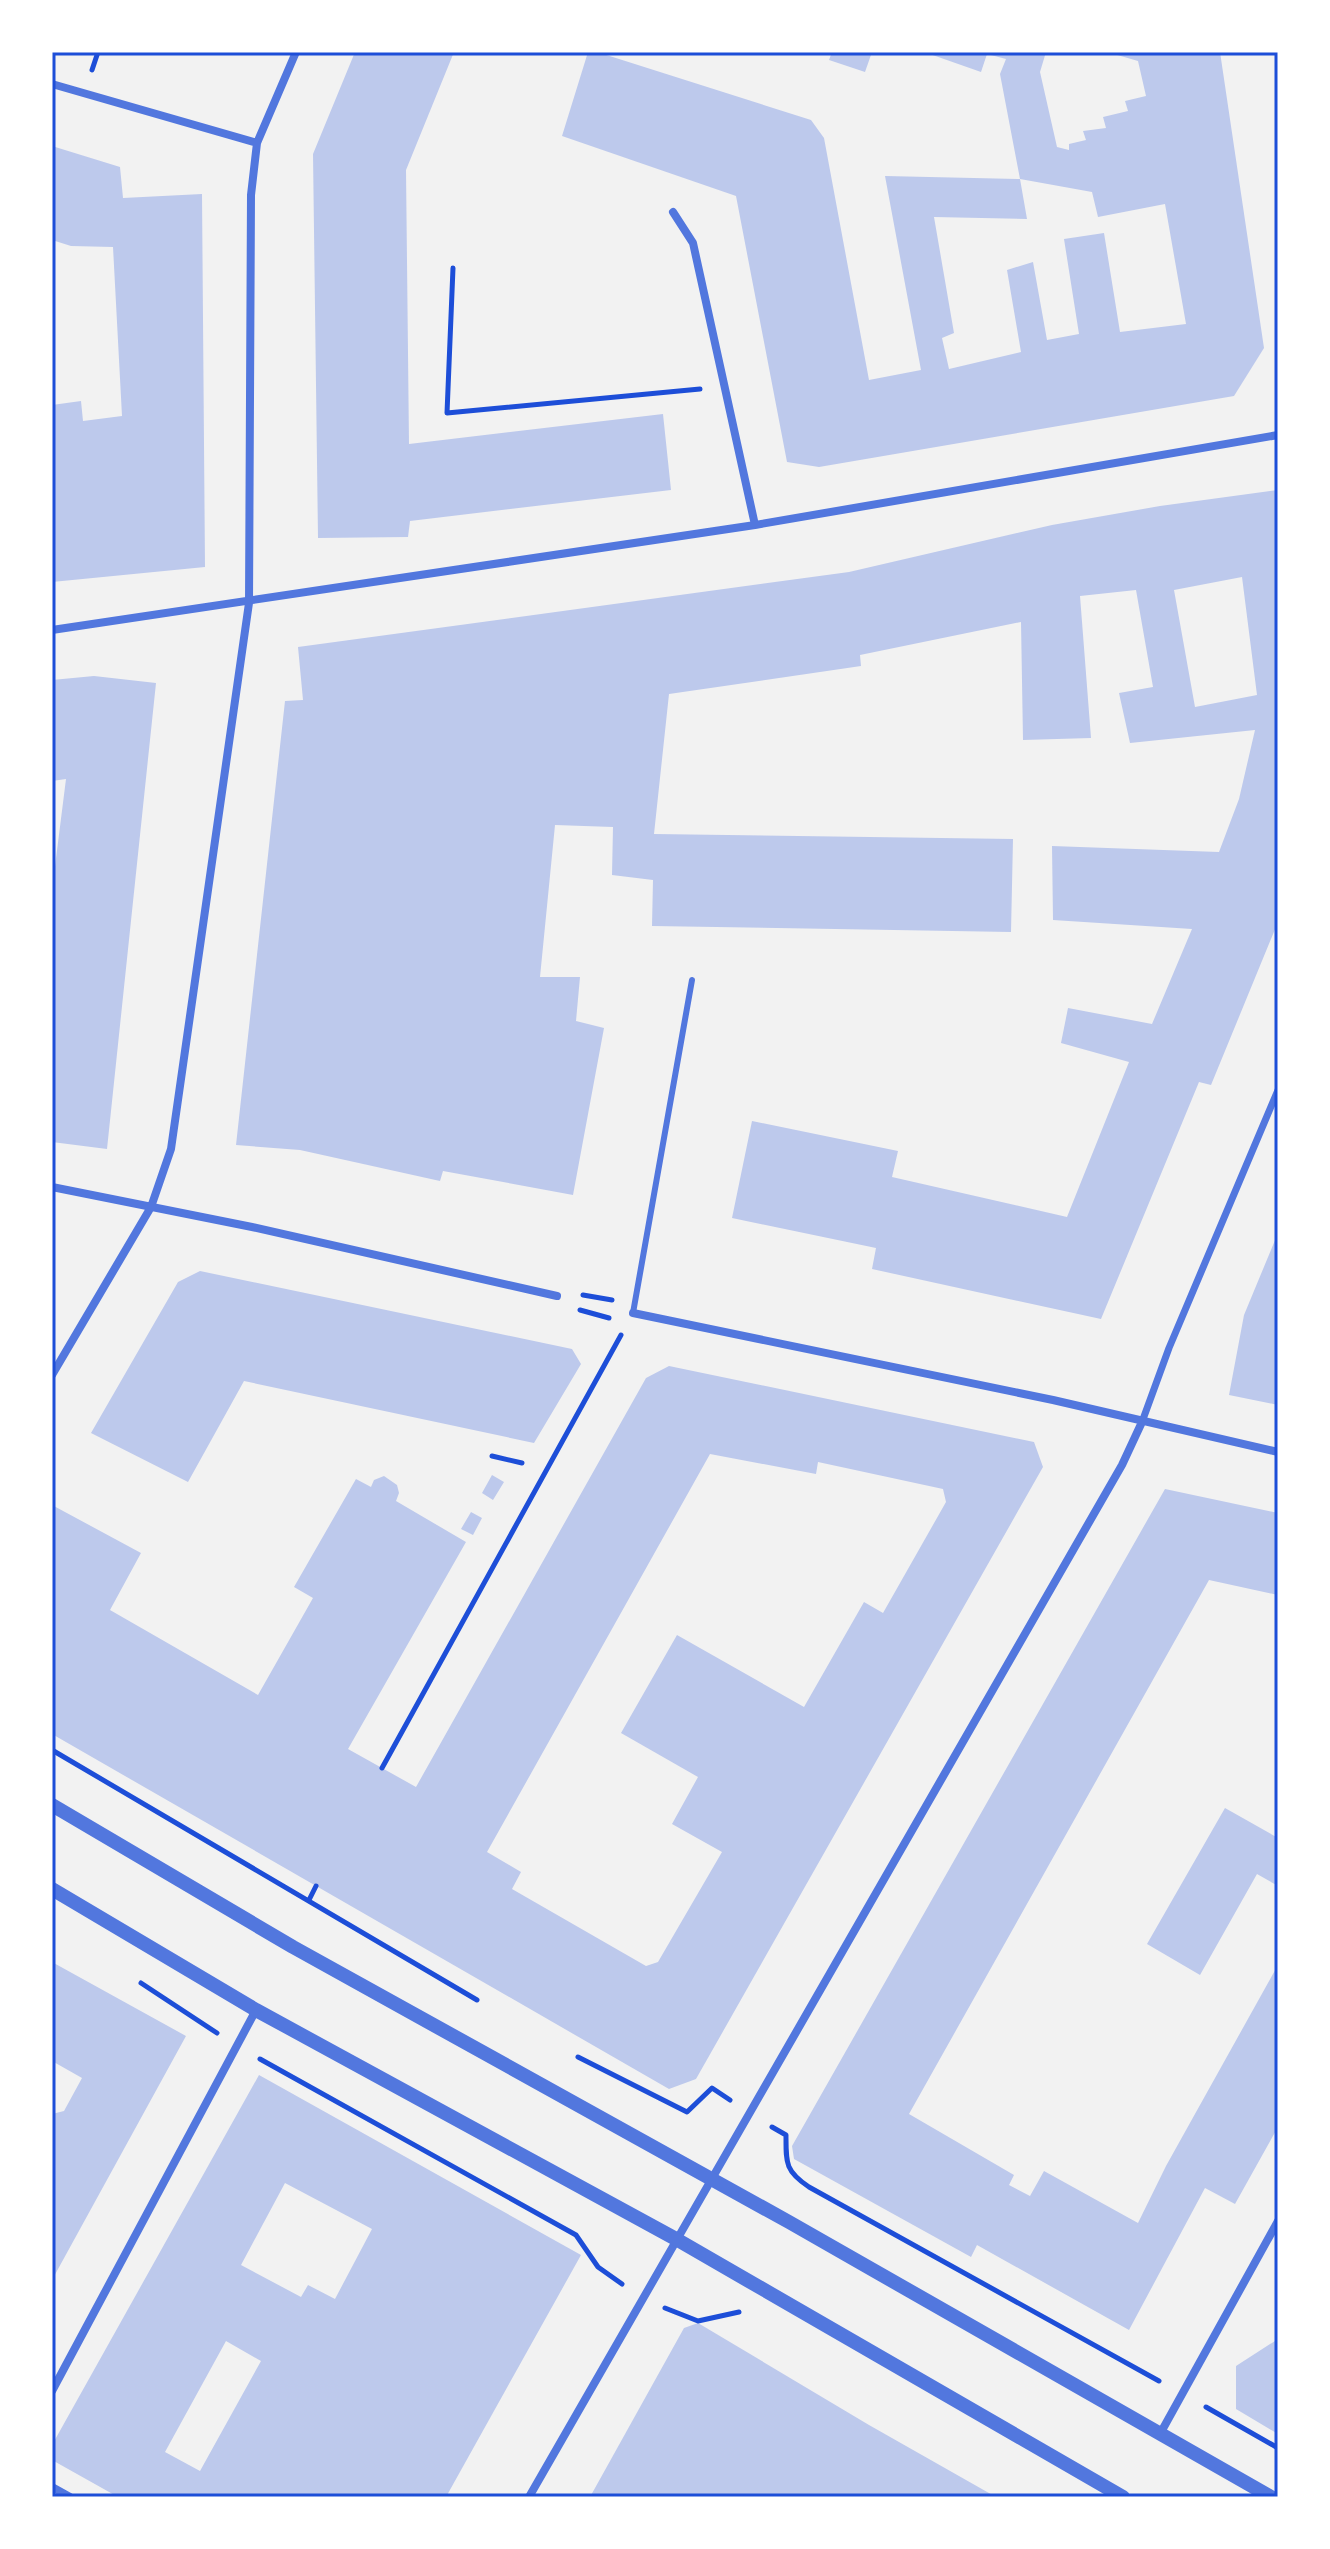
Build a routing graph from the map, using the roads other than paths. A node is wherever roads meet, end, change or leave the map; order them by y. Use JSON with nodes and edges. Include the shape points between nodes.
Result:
{"nodes":[{"id":1,"x":296,"y":52,"type":"edge"},
{"id":2,"x":52,"y":84,"type":"edge"},
{"id":3,"x":257,"y":143,"type":"junction"},
{"id":4,"x":673,"y":212,"type":"dead end"},
{"id":5,"x":1278,"y":435,"type":"edge"},
{"id":6,"x":755,"y":525,"type":"junction"},
{"id":7,"x":249,"y":603,"type":"junction"},
{"id":8,"x":52,"y":630,"type":"edge"},
{"id":9,"x":692,"y":980,"type":"dead end"},
{"id":10,"x":1278,"y":1090,"type":"edge"},
{"id":11,"x":52,"y":1187,"type":"edge"},
{"id":12,"x":151,"y":1207,"type":"junction"},
{"id":13,"x":557,"y":1296,"type":"road end"},
{"id":14,"x":633,"y":1313,"type":"joint"},
{"id":15,"x":52,"y":1375,"type":"edge"},
{"id":16,"x":1142,"y":1422,"type":"junction"},
{"id":17,"x":1278,"y":1452,"type":"edge"},
{"id":18,"x":52,"y":1805,"type":"edge"},
{"id":19,"x":52,"y":1889,"type":"edge"},
{"id":20,"x":256,"y":2010,"type":"junction"},
{"id":21,"x":711,"y":2178,"type":"junction"},
{"id":22,"x":1278,"y":2221,"type":"edge"},
{"id":23,"x":676,"y":2239,"type":"junction"},
{"id":24,"x":52,"y":2391,"type":"edge"},
{"id":25,"x":1160,"y":2434,"type":"junction"},
{"id":26,"x":52,"y":2487,"type":"edge"},
{"id":27,"x":70,"y":2497,"type":"edge"},
{"id":28,"x":529,"y":2497,"type":"edge"},
{"id":29,"x":1123,"y":2497,"type":"edge"},
{"id":30,"x":1271,"y":2497,"type":"edge"}],
"edges":[{"from":1,"to":3,"type":"street"},
{"from":2,"to":3,"type":"street"},
{"from":3,"to":7,"type":"street","via":[[251,195]]},
{"from":4,"to":6,"type":"street","via":[[693,243]]},
{"from":5,"to":6,"type":"street"},
{"from":6,"to":7,"type":"street"},
{"from":7,"to":8,"type":"street"},
{"from":7,"to":12,"type":"street","via":[[171,1149]]},
{"from":9,"to":14,"type":"lane"},
{"from":10,"to":16,"type":"street"},
{"from":11,"to":12,"type":"street"},
{"from":12,"to":13,"type":"street"},
{"from":12,"to":15,"type":"street"},
{"from":14,"to":16,"type":"street"},
{"from":16,"to":17,"type":"street"},
{"from":16,"to":21,"type":"street"},
{"from":18,"to":21,"type":"street","via":[[293,1947]]},
{"from":19,"to":20,"type":"street"},
{"from":20,"to":23,"type":"street"},
{"from":20,"to":24,"type":"street"},
{"from":21,"to":23,"type":"street"},
{"from":21,"to":25,"type":"street"},
{"from":22,"to":25,"type":"street"},
{"from":23,"to":28,"type":"street"},
{"from":23,"to":29,"type":"street"},
{"from":25,"to":30,"type":"street"},
{"from":26,"to":27,"type":"street"}]}
